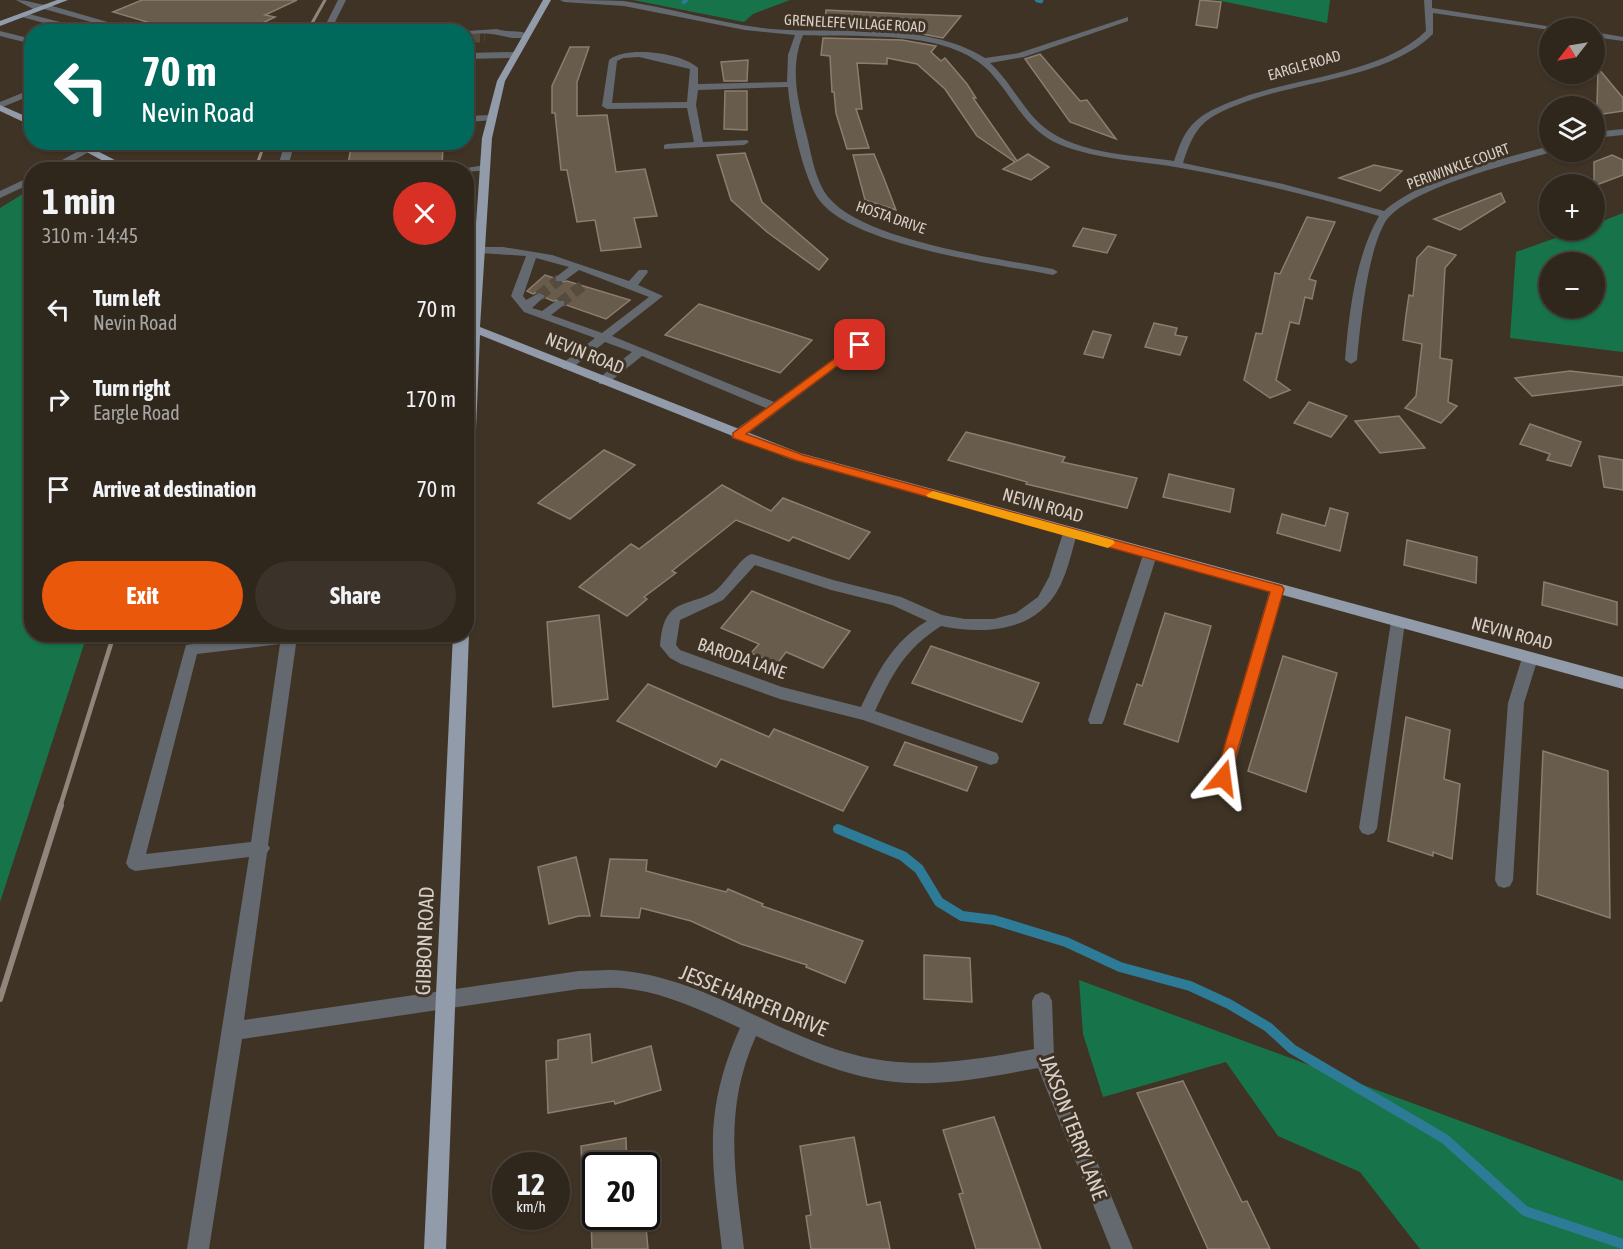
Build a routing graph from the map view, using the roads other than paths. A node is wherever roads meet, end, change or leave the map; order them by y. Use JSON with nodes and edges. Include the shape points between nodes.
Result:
{"nodes":[{"id":1,"x":20,"y":0,"type":"edge"},
{"id":2,"x":64,"y":0,"type":"edge"},
{"id":3,"x":342,"y":0,"type":"edge"},
{"id":4,"x":547,"y":0,"type":"edge"},
{"id":5,"x":564,"y":0,"type":"edge"},
{"id":6,"x":1429,"y":5,"type":"edge"},
{"id":7,"x":43,"y":8,"type":"junction"},
{"id":8,"x":25,"y":15,"type":"junction"},
{"id":9,"x":1125,"y":19,"type":"dead end"},
{"id":10,"x":2,"y":22,"type":"edge"},
{"id":11,"x":58,"y":24,"type":"edge"},
{"id":12,"x":106,"y":24,"type":"edge"},
{"id":13,"x":330,"y":24,"type":"edge"},
{"id":14,"x":1539,"y":25,"type":"edge"},
{"id":15,"x":474,"y":32,"type":"tunnel mouth"},
{"id":16,"x":0,"y":33,"type":"edge"},
{"id":17,"x":800,"y":33,"type":"junction"},
{"id":18,"x":525,"y":35,"type":"junction"},
{"id":19,"x":499,"y":36,"type":"junction"},
{"id":20,"x":1605,"y":36,"type":"edge"},
{"id":21,"x":485,"y":38,"type":"tunnel mouth"},
{"id":22,"x":1623,"y":39,"type":"edge"},
{"id":23,"x":24,"y":40,"type":"edge"},
{"id":24,"x":478,"y":48,"type":"tunnel mouth"},
{"id":25,"x":491,"y":51,"type":"junction"},
{"id":26,"x":474,"y":54,"type":"tunnel mouth"},
{"id":27,"x":514,"y":55,"type":"junction"},
{"id":28,"x":984,"y":62,"type":"junction"},
{"id":29,"x":793,"y":84,"type":"junction"},
{"id":30,"x":694,"y":87,"type":"junction"},
{"id":31,"x":24,"y":96,"type":"edge"},
{"id":32,"x":691,"y":105,"type":"junction"},
{"id":33,"x":0,"y":107,"type":"edge"},
{"id":34,"x":491,"y":118,"type":"junction"},
{"id":35,"x":24,"y":119,"type":"edge"},
{"id":36,"x":474,"y":119,"type":"edge"},
{"id":37,"x":1623,"y":132,"type":"edge"},
{"id":38,"x":1605,"y":134,"type":"edge"},
{"id":39,"x":744,"y":142,"type":"dead end"},
{"id":40,"x":699,"y":145,"type":"junction"},
{"id":41,"x":667,"y":147,"type":"dead end"},
{"id":42,"x":87,"y":150,"type":"joint"},
{"id":43,"x":1539,"y":152,"type":"edge"},
{"id":44,"x":64,"y":162,"type":"edge"},
{"id":45,"x":112,"y":162,"type":"edge"},
{"id":46,"x":1178,"y":165,"type":"junction"},
{"id":47,"x":485,"y":168,"type":"junction"},
{"id":48,"x":474,"y":169,"type":"edge"},
{"id":49,"x":24,"y":183,"type":"edge"},
{"id":50,"x":0,"y":195,"type":"edge"},
{"id":51,"x":1386,"y":215,"type":"junction"},
{"id":52,"x":480,"y":250,"type":"junction"},
{"id":53,"x":532,"y":253,"type":"junction"},
{"id":54,"x":576,"y":267,"type":"junction"},
{"id":55,"x":643,"y":272,"type":"dead end"},
{"id":56,"x":1053,"y":272,"type":"dead end"},
{"id":57,"x":560,"y":279,"type":"tunnel mouth"},
{"id":58,"x":630,"y":287,"type":"junction"},
{"id":59,"x":474,"y":296,"type":"edge"},
{"id":60,"x":539,"y":296,"type":"tunnel mouth"},
{"id":61,"x":560,"y":303,"type":"tunnel mouth"},
{"id":62,"x":525,"y":306,"type":"junction"},
{"id":63,"x":542,"y":316,"type":"junction"},
{"id":64,"x":474,"y":329,"type":"edge"},
{"id":65,"x":605,"y":338,"type":"junction"},
{"id":66,"x":860,"y":345,"type":"dead end"},
{"id":67,"x":639,"y":352,"type":"junction"},
{"id":68,"x":1351,"y":360,"type":"dead end"},
{"id":69,"x":567,"y":366,"type":"junction"},
{"id":70,"x":603,"y":381,"type":"junction"},
{"id":71,"x":775,"y":407,"type":"junction"},
{"id":72,"x":737,"y":435,"type":"junction"},
{"id":73,"x":1070,"y":533,"type":"junction"},
{"id":74,"x":1150,"y":555,"type":"junction"},
{"id":75,"x":1277,"y":589,"type":"junction"},
{"id":76,"x":939,"y":620,"type":"junction"},
{"id":77,"x":1398,"y":622,"type":"junction"},
{"id":78,"x":244,"y":642,"type":"edge"},
{"id":79,"x":288,"y":642,"type":"edge"},
{"id":80,"x":461,"y":642,"type":"edge"},
{"id":81,"x":1530,"y":658,"type":"junction"},
{"id":82,"x":1623,"y":682,"type":"edge"},
{"id":83,"x":865,"y":714,"type":"junction"},
{"id":84,"x":1096,"y":720,"type":"dead end"},
{"id":85,"x":991,"y":758,"type":"dead end"},
{"id":86,"x":1223,"y":778,"type":"dead end"},
{"id":87,"x":1368,"y":828,"type":"dead end"},
{"id":88,"x":261,"y":848,"type":"junction"},
{"id":89,"x":1504,"y":880,"type":"dead end"},
{"id":90,"x":446,"y":1000,"type":"junction"},
{"id":91,"x":1042,"y":1001,"type":"dead end"},
{"id":92,"x":752,"y":1024,"type":"junction"},
{"id":93,"x":233,"y":1031,"type":"junction"},
{"id":94,"x":1044,"y":1057,"type":"junction"},
{"id":95,"x":198,"y":1249,"type":"edge"},
{"id":96,"x":435,"y":1249,"type":"edge"},
{"id":97,"x":733,"y":1249,"type":"edge"},
{"id":98,"x":1122,"y":1249,"type":"edge"}],
"edges":[{"from":1,"to":7,"type":"street"},
{"from":2,"to":7,"type":"main road"},
{"from":3,"to":13,"type":"street"},
{"from":4,"to":18,"type":"main road"},
{"from":5,"to":17,"type":"street","name":"GRENELEFE VILLAGE ROAD","via":[[633,5],[758,30]]},
{"from":6,"to":14,"type":"street"},
{"from":6,"to":46,"type":"street","name":"EARGLE ROAD","via":[[1430,32],[1424,41],[1408,50],[1235,103],[1209,116],[1187,139]]},
{"from":7,"to":8,"type":"main road"},
{"from":7,"to":12,"type":"street"},
{"from":8,"to":10,"type":"main road"},
{"from":8,"to":11,"type":"street"},
{"from":9,"to":28,"type":"street","via":[[1022,55]]},
{"from":15,"to":19,"type":"street","via":[[497,31]]},
{"from":16,"to":23,"type":"street"},
{"from":17,"to":28,"type":"street","name":"GRENELEFE VILLAGE ROAD","via":[[930,40],[958,47]]},
{"from":17,"to":29,"type":"street","name":"HOSTA DRIVE","via":[[795,45]]},
{"from":18,"to":19,"type":"street"},
{"from":18,"to":27,"type":"main road"},
{"from":19,"to":21,"type":"street"},
{"from":20,"to":22,"type":"street"},
{"from":24,"to":25,"type":"street"},
{"from":25,"to":26,"type":"street"},
{"from":25,"to":27,"type":"street"},
{"from":27,"to":34,"type":"main road","via":[[501,81]]},
{"from":28,"to":46,"type":"street","name":"GRENELEFE VILLAGE ROAD","via":[[1030,122],[1049,136],[1094,150]]},
{"from":29,"to":30,"type":"street"},
{"from":29,"to":56,"type":"street","name":"HOSTA DRIVE","via":[[796,112],[820,192],[842,216],[935,247]]},
{"from":30,"to":32,"type":"street"},
{"from":30,"to":32,"type":"street","via":[[694,68],[688,64],[630,53],[613,60],[606,106]]},
{"from":31,"to":33,"type":"street"},
{"from":32,"to":40,"type":"street"},
{"from":33,"to":35,"type":"main road"},
{"from":34,"to":36,"type":"street"},
{"from":34,"to":47,"type":"main road"},
{"from":37,"to":38,"type":"street"},
{"from":39,"to":40,"type":"street"},
{"from":40,"to":41,"type":"street"},
{"from":42,"to":44,"type":"street"},
{"from":42,"to":45,"type":"main road"},
{"from":43,"to":51,"type":"street","name":"PERIWINKLE COURT","via":[[1428,190]]},
{"from":46,"to":51,"type":"street","name":"GRENELEFE VILLAGE ROAD","via":[[1313,192]]},
{"from":47,"to":48,"type":"street"},
{"from":47,"to":52,"type":"main road"},
{"from":49,"to":50,"type":"street"},
{"from":51,"to":68,"type":"street","via":[[1371,247],[1352,337]]},
{"from":52,"to":53,"type":"street","via":[[500,248]]},
{"from":52,"to":59,"type":"main road"},
{"from":53,"to":54,"type":"street"},
{"from":53,"to":62,"type":"street","via":[[517,296]]},
{"from":54,"to":57,"type":"street"},
{"from":54,"to":58,"type":"street","via":[[592,277]]},
{"from":55,"to":58,"type":"street"},
{"from":58,"to":65,"type":"street","via":[[657,296]]},
{"from":60,"to":62,"type":"street"},
{"from":61,"to":63,"type":"street"},
{"from":62,"to":63,"type":"street"},
{"from":63,"to":65,"type":"street"},
{"from":64,"to":69,"type":"main road","name":"NEVIN ROAD"},
{"from":65,"to":67,"type":"street"},
{"from":65,"to":69,"type":"street"},
{"from":66,"to":71,"type":"street"},
{"from":67,"to":70,"type":"street"},
{"from":67,"to":71,"type":"street"},
{"from":69,"to":70,"type":"main road","name":"NEVIN ROAD"},
{"from":70,"to":72,"type":"main road","name":"NEVIN ROAD"},
{"from":71,"to":72,"type":"street"},
{"from":72,"to":73,"type":"main road","name":"NEVIN ROAD","via":[[799,457]]},
{"from":73,"to":74,"type":"main road","name":"NEVIN ROAD"},
{"from":73,"to":76,"type":"street","name":"BARODA LANE","via":[[1049,592],[1030,612],[990,625],[967,627]]},
{"from":74,"to":75,"type":"main road","name":"NEVIN ROAD"},
{"from":74,"to":84,"type":"street"},
{"from":75,"to":77,"type":"main road","name":"NEVIN ROAD"},
{"from":75,"to":86,"type":"street"},
{"from":76,"to":83,"type":"street","via":[[905,642],[892,658]]},
{"from":76,"to":83,"type":"street","name":"BARODA LANE","via":[[896,601],[752,559],[727,589],[711,600],[679,611],[672,621],[668,645],[686,660],[780,693]]},
{"from":77,"to":81,"type":"main road","name":"NEVIN ROAD"},
{"from":77,"to":87,"type":"street"},
{"from":78,"to":88,"type":"street","via":[[191,649],[135,863]]},
{"from":79,"to":88,"type":"street"},
{"from":80,"to":90,"type":"main road","name":"GIBBON ROAD"},
{"from":81,"to":82,"type":"main road","name":"NEVIN ROAD"},
{"from":81,"to":89,"type":"street","via":[[1516,703]]},
{"from":83,"to":85,"type":"street"},
{"from":88,"to":93,"type":"street"},
{"from":90,"to":92,"type":"street","name":"JESSE HARPER DRIVE","via":[[579,980],[628,979]]},
{"from":90,"to":93,"type":"street","name":"JESSE HARPER DRIVE"},
{"from":90,"to":96,"type":"main road","name":"GIBBON ROAD"},
{"from":91,"to":94,"type":"street","name":"JAXSON TERRY LANE"},
{"from":92,"to":94,"type":"street","name":"JESSE HARPER DRIVE","via":[[834,1058],[885,1071],[937,1074]]},
{"from":92,"to":97,"type":"street","via":[[738,1055],[725,1103],[723,1161]]},
{"from":93,"to":95,"type":"street"},
{"from":94,"to":98,"type":"street","name":"JAXSON TERRY LANE"}]}
